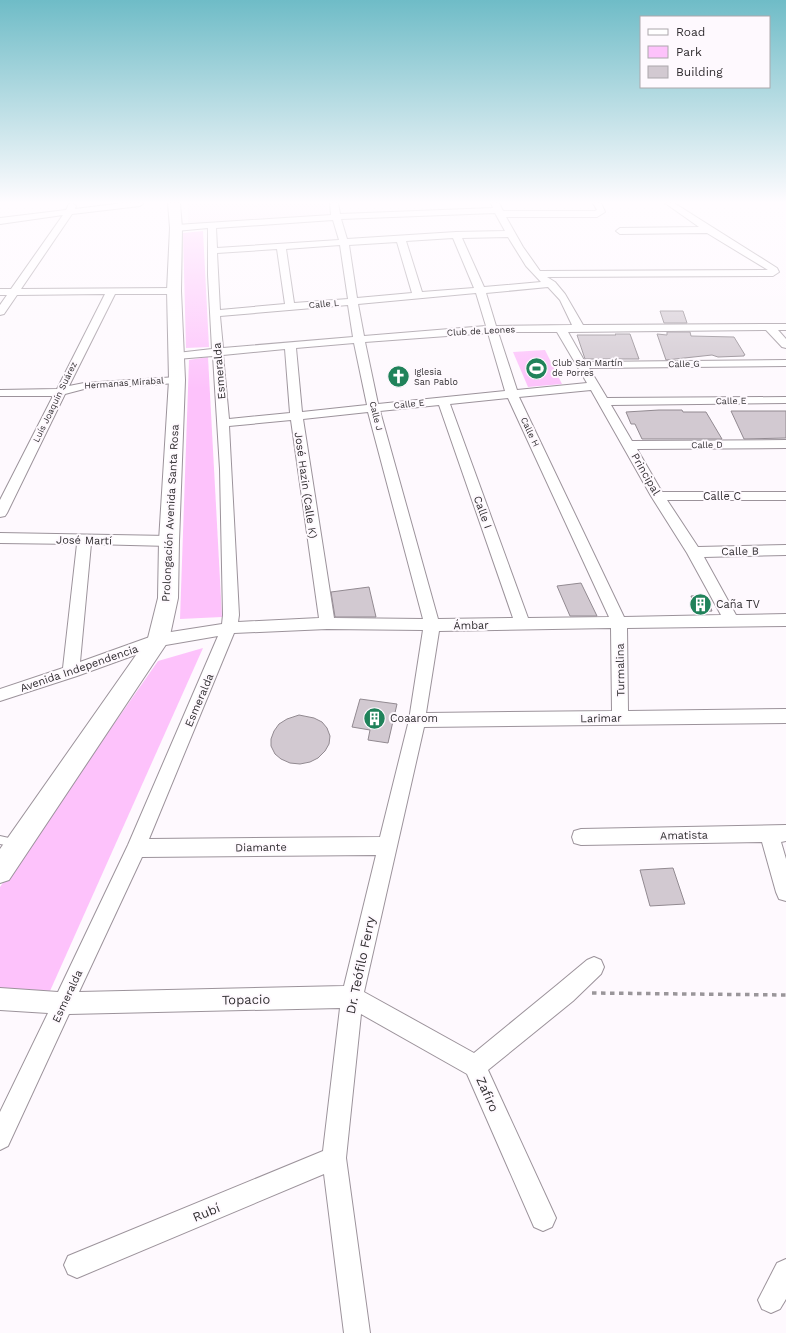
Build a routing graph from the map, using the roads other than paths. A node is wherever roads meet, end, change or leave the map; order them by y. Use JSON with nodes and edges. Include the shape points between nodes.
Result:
{"nodes":[{"id":1,"x":32,"y":265,"type":"edge"},
{"id":2,"x":175,"y":265,"type":"edge"},
{"id":3,"x":213,"y":265,"type":"edge"},
{"id":4,"x":284,"y":265,"type":"edge"},
{"id":5,"x":347,"y":265,"type":"edge"},
{"id":6,"x":409,"y":265,"type":"edge"},
{"id":7,"x":469,"y":265,"type":"edge"},
{"id":8,"x":531,"y":265,"type":"edge"},
{"id":9,"x":766,"y":265,"type":"edge"},
{"id":10,"x":538,"y":274,"type":"junction"},
{"id":11,"x":552,"y":284,"type":"junction"},
{"id":12,"x":480,"y":290,"type":"junction"},
{"id":13,"x":174,"y":291,"type":"junction"},
{"id":14,"x":0,"y":292,"type":"edge"},
{"id":15,"x":13,"y":292,"type":"junction"},
{"id":16,"x":111,"y":292,"type":"junction"},
{"id":17,"x":418,"y":296,"type":"junction"},
{"id":18,"x":353,"y":301,"type":"junction"},
{"id":19,"x":290,"y":307,"type":"junction"},
{"id":20,"x":0,"y":312,"type":"edge"},
{"id":21,"x":215,"y":313,"type":"junction"},
{"id":22,"x":768,"y":326,"type":"junction"},
{"id":23,"x":786,"y":327,"type":"edge"},
{"id":24,"x":579,"y":328,"type":"junction"},
{"id":25,"x":493,"y":329,"type":"junction"},
{"id":26,"x":561,"y":329,"type":"junction"},
{"id":27,"x":359,"y":340,"type":"junction"},
{"id":28,"x":290,"y":345,"type":"junction"},
{"id":29,"x":786,"y":345,"type":"edge"},
{"id":30,"x":218,"y":352,"type":"junction"},
{"id":31,"x":177,"y":356,"type":"junction"},
{"id":32,"x":786,"y":363,"type":"edge"},
{"id":33,"x":582,"y":365,"type":"junction"},
{"id":34,"x":177,"y":380,"type":"junction"},
{"id":35,"x":594,"y":386,"type":"junction"},
{"id":36,"x":60,"y":392,"type":"junction"},
{"id":37,"x":0,"y":393,"type":"edge"},
{"id":38,"x":512,"y":394,"type":"junction"},
{"id":39,"x":786,"y":400,"type":"edge"},
{"id":40,"x":443,"y":401,"type":"junction"},
{"id":41,"x":604,"y":402,"type":"junction"},
{"id":42,"x":373,"y":408,"type":"junction"},
{"id":43,"x":296,"y":415,"type":"junction"},
{"id":44,"x":224,"y":423,"type":"junction"},
{"id":45,"x":786,"y":444,"type":"edge"},
{"id":46,"x":629,"y":445,"type":"junction"},
{"id":47,"x":658,"y":496,"type":"junction"},
{"id":48,"x":786,"y":496,"type":"edge"},
{"id":49,"x":0,"y":513,"type":"edge"},
{"id":50,"x":0,"y":538,"type":"edge"},
{"id":51,"x":84,"y":540,"type":"junction"},
{"id":52,"x":169,"y":541,"type":"junction"},
{"id":53,"x":786,"y":550,"type":"edge"},
{"id":54,"x":694,"y":552,"type":"junction"},
{"id":55,"x":731,"y":620,"type":"junction"},
{"id":56,"x":786,"y":620,"type":"edge"},
{"id":57,"x":619,"y":622,"type":"junction"},
{"id":58,"x":327,"y":623,"type":"junction"},
{"id":59,"x":523,"y":624,"type":"junction"},
{"id":60,"x":432,"y":625,"type":"junction"},
{"id":61,"x":229,"y":628,"type":"junction"},
{"id":62,"x":158,"y":640,"type":"junction"},
{"id":63,"x":71,"y":672,"type":"junction"},
{"id":64,"x":0,"y":695,"type":"edge"},
{"id":65,"x":786,"y":716,"type":"edge"},
{"id":66,"x":620,"y":718,"type":"junction"},
{"id":67,"x":417,"y":720,"type":"junction"},
{"id":68,"x":778,"y":833,"type":"edge"},
{"id":69,"x":581,"y":837,"type":"dead end"},
{"id":70,"x":0,"y":840,"type":"edge"},
{"id":71,"x":19,"y":844,"type":"junction"},
{"id":72,"x":386,"y":846,"type":"junction"},
{"id":73,"x":136,"y":848,"type":"junction"},
{"id":74,"x":0,"y":871,"type":"edge"},
{"id":75,"x":786,"y":892,"type":"edge"},
{"id":76,"x":594,"y":968,"type":"dead end"},
{"id":77,"x":352,"y":997,"type":"junction"},
{"id":78,"x":0,"y":999,"type":"edge"},
{"id":79,"x":63,"y":1003,"type":"junction"},
{"id":80,"x":475,"y":1066,"type":"junction"},
{"id":81,"x":0,"y":1138,"type":"edge"},
{"id":82,"x":334,"y":1158,"type":"junction"},
{"id":83,"x":543,"y":1218,"type":"dead end"},
{"id":84,"x":77,"y":1265,"type":"dead end"},
{"id":85,"x":786,"y":1272,"type":"edge"},
{"id":86,"x":771,"y":1300,"type":"dead end"},
{"id":87,"x":357,"y":1333,"type":"edge"}],
"edges":[{"from":1,"to":15,"type":"street"},
{"from":2,"to":13,"type":"main road","name":"Prolongación Avenida Santa Rosa"},
{"from":3,"to":21,"type":"street","name":"Esmeralda"},
{"from":4,"to":19,"type":"street"},
{"from":5,"to":18,"type":"street","name":"Calle J"},
{"from":6,"to":17,"type":"street"},
{"from":7,"to":12,"type":"street","name":"Calle H"},
{"from":8,"to":10,"type":"street"},
{"from":9,"to":10,"type":"street","via":[[774,270],[773,273]]},
{"from":10,"to":11,"type":"street"},
{"from":11,"to":12,"type":"street","name":"Calle L"},
{"from":11,"to":24,"type":"street","via":[[560,293]]},
{"from":12,"to":17,"type":"street","name":"Calle L"},
{"from":12,"to":25,"type":"street","name":"Calle H"},
{"from":13,"to":16,"type":"street"},
{"from":13,"to":31,"type":"main road","name":"Prolongación Avenida Santa Rosa"},
{"from":14,"to":15,"type":"street"},
{"from":15,"to":16,"type":"street"},
{"from":15,"to":20,"type":"street"},
{"from":16,"to":36,"type":"street","name":"Luís Joaquín Suárez"},
{"from":17,"to":18,"type":"street","name":"Calle L"},
{"from":18,"to":19,"type":"street","name":"Calle L"},
{"from":18,"to":27,"type":"street","name":"Calle J"},
{"from":19,"to":21,"type":"street","name":"Calle L"},
{"from":21,"to":30,"type":"street","name":"Esmeralda"},
{"from":22,"to":23,"type":"street","name":"Club de Leones"},
{"from":22,"to":24,"type":"street","name":"Club de Leones"},
{"from":22,"to":29,"type":"street"},
{"from":24,"to":26,"type":"street","name":"Club de Leones"},
{"from":25,"to":26,"type":"street","name":"Club de Leones"},
{"from":25,"to":27,"type":"street","name":"Club de Leones"},
{"from":25,"to":38,"type":"street","name":"Calle H"},
{"from":26,"to":33,"type":"street","name":"Principal"},
{"from":27,"to":28,"type":"street","name":"Club de Leones"},
{"from":27,"to":42,"type":"street","name":"Calle J"},
{"from":28,"to":30,"type":"street","name":"Club de Leones"},
{"from":28,"to":43,"type":"street","name":"José Hazin (Calle K)"},
{"from":30,"to":31,"type":"street","name":"Club de Leones"},
{"from":30,"to":44,"type":"street","name":"Esmeralda"},
{"from":31,"to":34,"type":"main road","name":"Prolongación Avenida Santa Rosa"},
{"from":32,"to":33,"type":"street","name":"Calle G"},
{"from":33,"to":35,"type":"street","name":"Principal"},
{"from":34,"to":36,"type":"street","name":"Hermanas Mirabal","via":[[84,386]]},
{"from":34,"to":52,"type":"main road","name":"Prolongación Avenida Santa Rosa"},
{"from":35,"to":38,"type":"street","name":"Calle E"},
{"from":35,"to":41,"type":"street","name":"Principal"},
{"from":36,"to":37,"type":"street","name":"Hermanas Mirabal"},
{"from":36,"to":49,"type":"street","name":"Luís Joaquín Suárez"},
{"from":38,"to":40,"type":"street","name":"Calle E"},
{"from":38,"to":57,"type":"street","name":"Calle H"},
{"from":39,"to":41,"type":"street","name":"Calle E"},
{"from":40,"to":42,"type":"street","name":"Calle E"},
{"from":40,"to":59,"type":"street","name":"Calle I"},
{"from":41,"to":46,"type":"street","name":"Principal"},
{"from":42,"to":43,"type":"street","name":"Calle E"},
{"from":42,"to":60,"type":"street","name":"Calle J"},
{"from":43,"to":44,"type":"street","name":"Calle E"},
{"from":43,"to":58,"type":"street","name":"José Hazin (Calle K)"},
{"from":44,"to":61,"type":"street","name":"Esmeralda","via":[[231,615]]},
{"from":45,"to":46,"type":"street","name":"Calle D"},
{"from":46,"to":47,"type":"street","name":"Principal"},
{"from":47,"to":48,"type":"street","name":"Calle C"},
{"from":47,"to":54,"type":"street","name":"Principal"},
{"from":50,"to":51,"type":"street","name":"José Martí"},
{"from":51,"to":52,"type":"street","name":"José Martí"},
{"from":51,"to":63,"type":"street"},
{"from":52,"to":62,"type":"main road","name":"Prolongación Avenida Santa Rosa","via":[[168,598]]},
{"from":53,"to":54,"type":"street","name":"Calle B"},
{"from":54,"to":55,"type":"street","name":"Principal"},
{"from":55,"to":56,"type":"street","name":"Ámbar"},
{"from":55,"to":57,"type":"street","name":"Ámbar"},
{"from":57,"to":59,"type":"street","name":"Ámbar"},
{"from":57,"to":66,"type":"street","name":"Turmalina"},
{"from":58,"to":60,"type":"street","name":"Ámbar"},
{"from":58,"to":61,"type":"street","name":"Ámbar"},
{"from":59,"to":60,"type":"street","name":"Ámbar"},
{"from":60,"to":67,"type":"street","name":"Dr. Teófilo Ferry"},
{"from":61,"to":62,"type":"street","name":"Ámbar"},
{"from":61,"to":73,"type":"street","name":"Esmeralda"},
{"from":62,"to":63,"type":"street","name":"Avenida Independencia"},
{"from":62,"to":71,"type":"main road","name":"Prolongación Avenida Santa Rosa"},
{"from":63,"to":64,"type":"street","name":"Avenida Independencia"},
{"from":65,"to":66,"type":"street","name":"Larimar"},
{"from":66,"to":67,"type":"street","name":"Larimar"},
{"from":67,"to":72,"type":"street","name":"Dr. Teófilo Ferry"},
{"from":68,"to":69,"type":"street","name":"Amatista"},
{"from":68,"to":75,"type":"street"},
{"from":70,"to":71,"type":"lane"},
{"from":71,"to":74,"type":"main road","name":"Prolongación Avenida Santa Rosa"},
{"from":72,"to":73,"type":"street","name":"Diamante"},
{"from":72,"to":77,"type":"street","name":"Dr. Teófilo Ferry"},
{"from":73,"to":79,"type":"street","name":"Esmeralda"},
{"from":76,"to":80,"type":"street","name":"Zafiro"},
{"from":77,"to":79,"type":"street","name":"Topacio"},
{"from":77,"to":80,"type":"street"},
{"from":77,"to":82,"type":"street","name":"Dr. Teófilo Ferry"},
{"from":78,"to":79,"type":"street","name":"Topacio"},
{"from":79,"to":81,"type":"street","name":"Esmeralda"},
{"from":80,"to":83,"type":"street","name":"Zafiro"},
{"from":82,"to":84,"type":"street","name":"Rubí"},
{"from":82,"to":87,"type":"street","name":"Dr. Teófilo Ferry"},
{"from":85,"to":86,"type":"street"}]}
